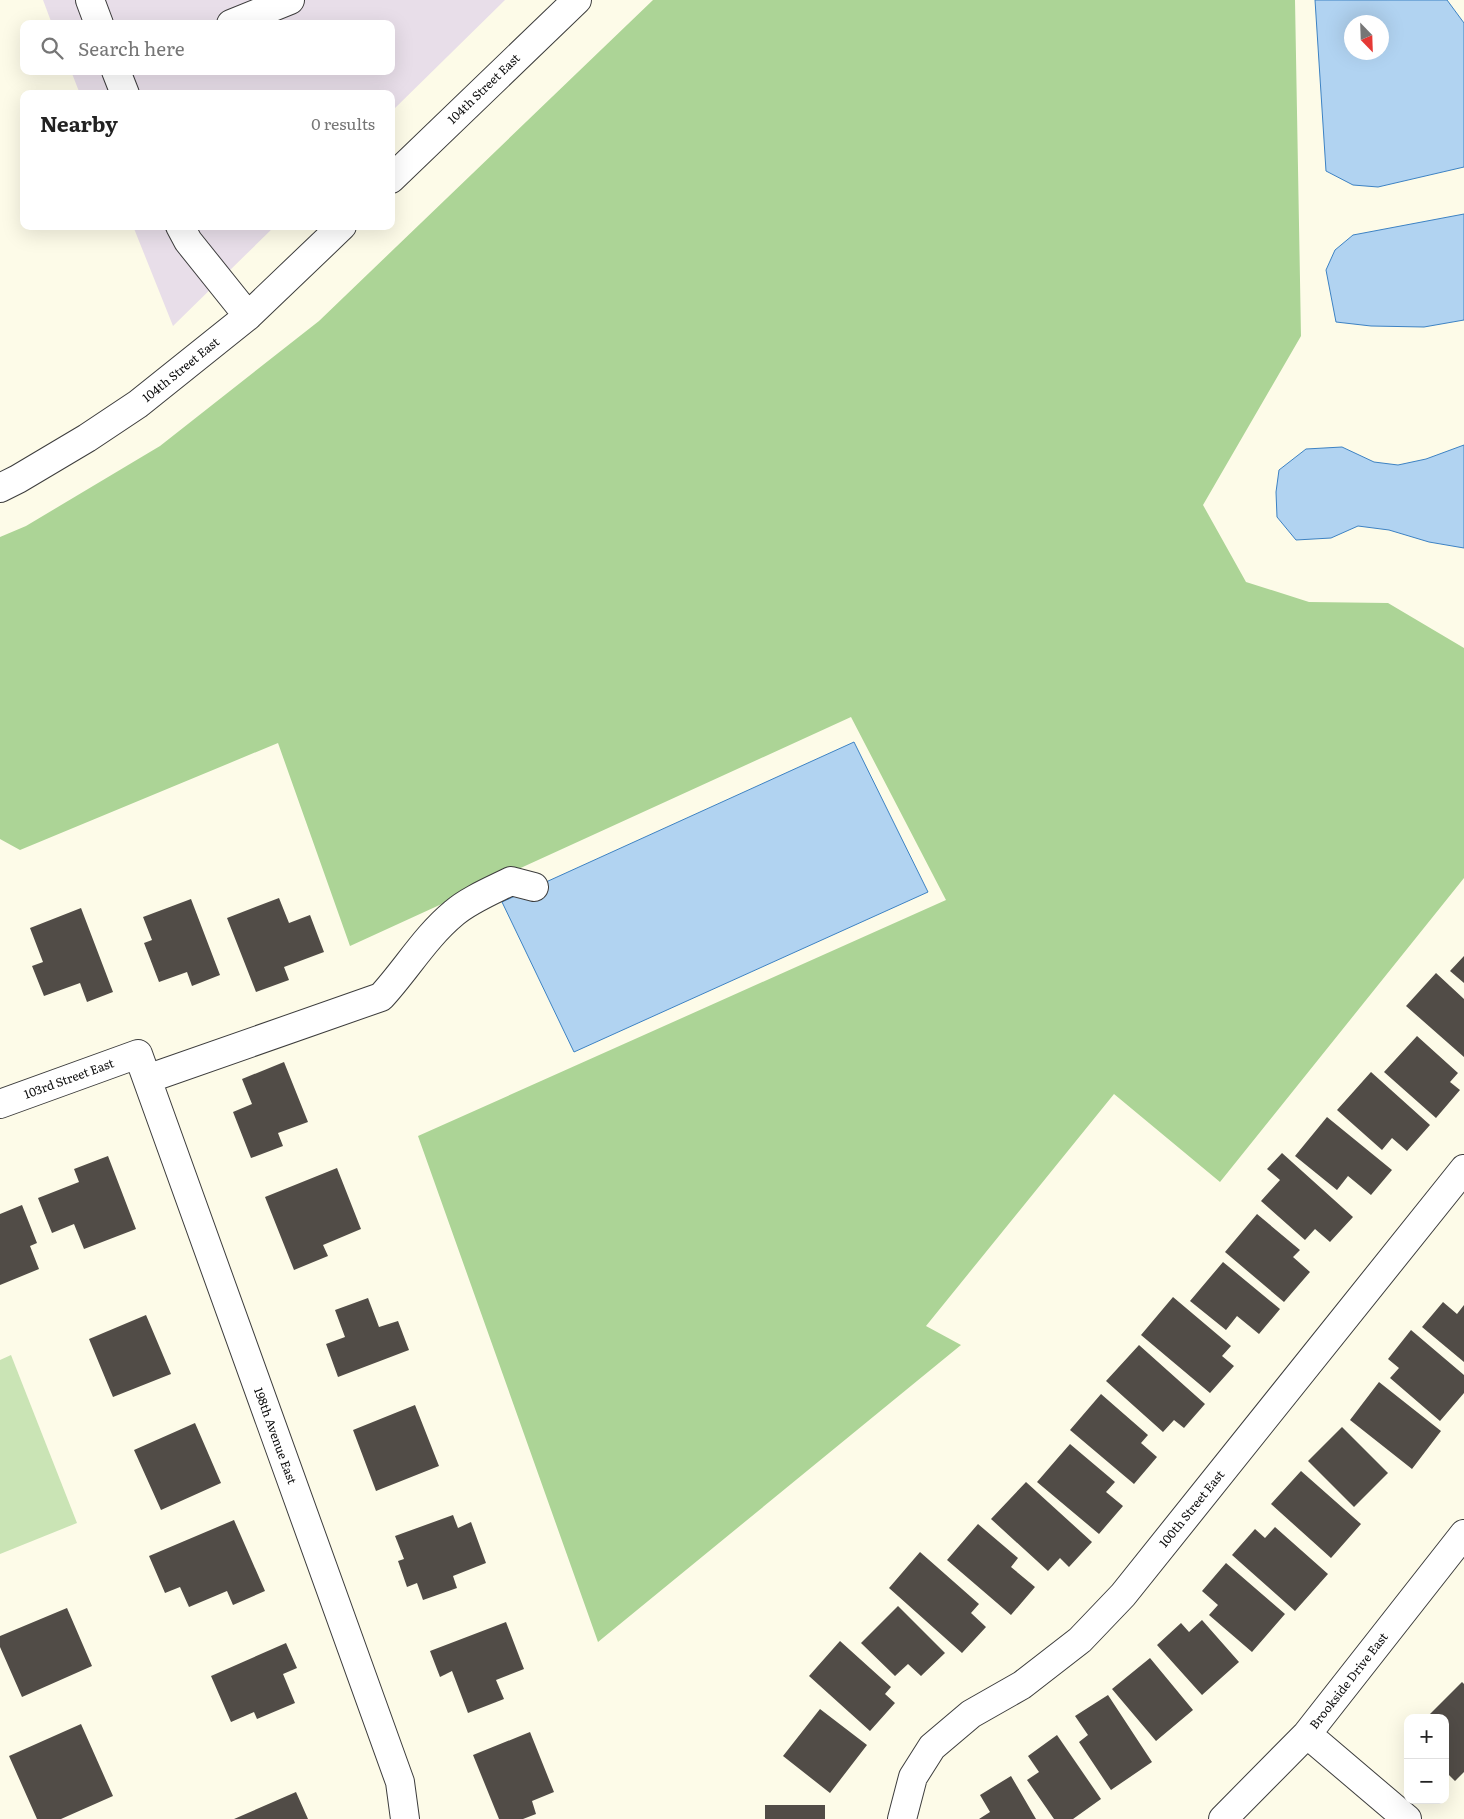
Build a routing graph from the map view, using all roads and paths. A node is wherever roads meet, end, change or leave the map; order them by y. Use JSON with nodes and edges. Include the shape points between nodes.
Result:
{"nodes":[{"id":1,"x":90,"y":0,"type":"edge"},
{"id":2,"x":290,"y":0,"type":"edge"},
{"id":3,"x":566,"y":4,"type":"edge"},
{"id":4,"x":97,"y":20,"type":"edge"},
{"id":5,"x":241,"y":20,"type":"edge"},
{"id":6,"x":118,"y":75,"type":"edge"},
{"id":7,"x":123,"y":90,"type":"edge"},
{"id":8,"x":395,"y":175,"type":"edge"},
{"id":9,"x":182,"y":230,"type":"edge"},
{"id":10,"x":338,"y":230,"type":"edge"},
{"id":11,"x":248,"y":316,"type":"junction"},
{"id":12,"x":0,"y":488,"type":"edge"},
{"id":13,"x":534,"y":887,"type":"dead end"},
{"id":14,"x":142,"y":1067,"type":"junction"},
{"id":15,"x":0,"y":1104,"type":"edge"},
{"id":16,"x":1464,"y":1169,"type":"edge"},
{"id":17,"x":1464,"y":1534,"type":"edge"},
{"id":18,"x":1307,"y":1734,"type":"junction"},
{"id":19,"x":404,"y":1819,"type":"edge"},
{"id":20,"x":902,"y":1819,"type":"edge"},
{"id":21,"x":1223,"y":1819,"type":"edge"},
{"id":22,"x":1407,"y":1819,"type":"edge"}],
"edges":[{"from":1,"to":4,"type":"street"},
{"from":2,"to":5,"type":"street"},
{"from":3,"to":8,"type":"street","name":"104th Street East"},
{"from":6,"to":7,"type":"street"},
{"from":9,"to":11,"type":"street"},
{"from":10,"to":11,"type":"street","name":"104th Street East"},
{"from":11,"to":12,"type":"street","name":"104th Street East","via":[[138,404],[87,438]]},
{"from":13,"to":14,"type":"street","name":"103rd Street East","via":[[511,881],[456,912],[433,933],[381,997]]},
{"from":14,"to":15,"type":"street","name":"103rd Street East"},
{"from":14,"to":19,"type":"street","name":"198th Avenue East","via":[[400,1782]]},
{"from":16,"to":20,"type":"street","name":"100th Street East","via":[[1123,1595],[1080,1640],[1022,1685],[971,1714],[932,1747],[913,1777]]},
{"from":17,"to":18,"type":"street","name":"Brookside Drive East"},
{"from":18,"to":21,"type":"street","name":"Brookside Drive East"},
{"from":18,"to":22,"type":"street"}]}
